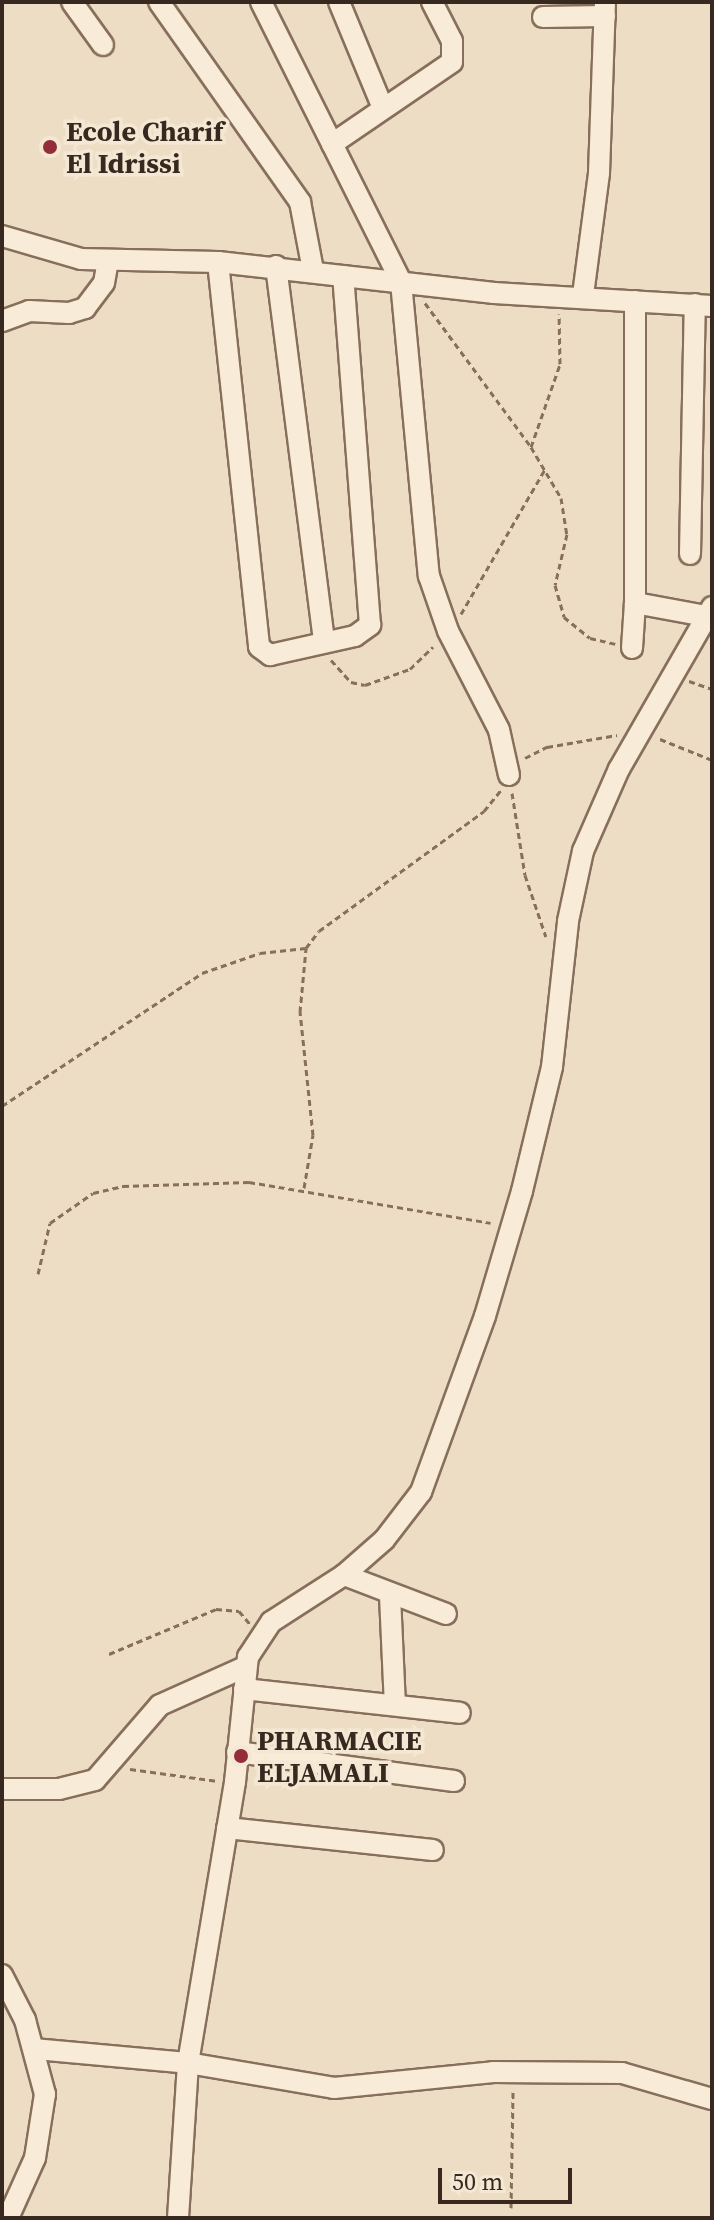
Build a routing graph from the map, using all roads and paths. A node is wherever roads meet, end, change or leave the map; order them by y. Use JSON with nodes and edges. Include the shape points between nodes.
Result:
{"nodes":[{"id":1,"x":72,"y":2,"type":"edge"},
{"id":2,"x":159,"y":2,"type":"edge"},
{"id":3,"x":339,"y":2,"type":"edge"},
{"id":4,"x":432,"y":2,"type":"edge"},
{"id":5,"x":263,"y":3,"type":"edge"},
{"id":6,"x":605,"y":9,"type":"edge"},
{"id":7,"x":543,"y":17,"type":"dead end"},
{"id":8,"x":103,"y":45,"type":"dead end"},
{"id":9,"x":383,"y":108,"type":"junction"},
{"id":10,"x":332,"y":144,"type":"junction"},
{"id":11,"x":2,"y":236,"type":"edge"},
{"id":12,"x":108,"y":261,"type":"junction"},
{"id":13,"x":218,"y":262,"type":"junction"},
{"id":14,"x":276,"y":266,"type":"junction"},
{"id":15,"x":313,"y":270,"type":"junction"},
{"id":16,"x":343,"y":276,"type":"junction"},
{"id":17,"x":405,"y":282,"type":"junction"},
{"id":18,"x":558,"y":294,"type":"junction"},
{"id":19,"x":583,"y":295,"type":"junction"},
{"id":20,"x":635,"y":301,"type":"junction"},
{"id":21,"x":704,"y":305,"type":"edge"},
{"id":22,"x":2,"y":321,"type":"edge"},
{"id":23,"x":531,"y":447,"type":"junction"},
{"id":24,"x":690,"y":554,"type":"dead end"},
{"id":25,"x":635,"y":603,"type":"junction"},
{"id":26,"x":709,"y":612,"type":"edge"},
{"id":27,"x":324,"y":642,"type":"junction"},
{"id":28,"x":632,"y":648,"type":"joint"},
{"id":29,"x":670,"y":673,"type":"junction"},
{"id":30,"x":712,"y":689,"type":"edge"},
{"id":31,"x":640,"y":733,"type":"junction"},
{"id":32,"x":712,"y":760,"type":"edge"},
{"id":33,"x":509,"y":775,"type":"junction"},
{"id":34,"x":549,"y":943,"type":"dead end"},
{"id":35,"x":306,"y":948,"type":"junction"},
{"id":36,"x":2,"y":1106,"type":"edge"},
{"id":37,"x":304,"y":1188,"type":"junction"},
{"id":38,"x":511,"y":1229,"type":"junction"},
{"id":39,"x":38,"y":1274,"type":"dead end"},
{"id":40,"x":344,"y":1575,"type":"junction"},
{"id":41,"x":390,"y":1596,"type":"junction"},
{"id":42,"x":446,"y":1614,"type":"dead end"},
{"id":43,"x":258,"y":1639,"type":"junction"},
{"id":44,"x":109,"y":1654,"type":"dead end"},
{"id":45,"x":245,"y":1667,"type":"junction"},
{"id":46,"x":244,"y":1689,"type":"junction"},
{"id":47,"x":395,"y":1705,"type":"junction"},
{"id":48,"x":460,"y":1713,"type":"dead end"},
{"id":49,"x":237,"y":1752,"type":"junction"},
{"id":50,"x":111,"y":1765,"type":"junction"},
{"id":51,"x":454,"y":1781,"type":"dead end"},
{"id":52,"x":235,"y":1782,"type":"junction"},
{"id":53,"x":2,"y":1789,"type":"edge"},
{"id":54,"x":227,"y":1828,"type":"junction"},
{"id":55,"x":433,"y":1850,"type":"dead end"},
{"id":56,"x":2,"y":1975,"type":"edge"},
{"id":57,"x":35,"y":2049,"type":"junction"},
{"id":58,"x":188,"y":2063,"type":"junction"},
{"id":59,"x":514,"y":2072,"type":"junction"},
{"id":60,"x":712,"y":2099,"type":"edge"},
{"id":61,"x":10,"y":2206,"type":"edge"},
{"id":62,"x":511,"y":2208,"type":"dead end"},
{"id":63,"x":178,"y":2218,"type":"edge"}],
"edges":[{"from":1,"to":8,"type":"street"},
{"from":2,"to":15,"type":"street","via":[[300,202]]},
{"from":3,"to":9,"type":"street"},
{"from":4,"to":9,"type":"street","via":[[452,41],[452,62]]},
{"from":5,"to":10,"type":"street"},
{"from":6,"to":7,"type":"street"},
{"from":6,"to":19,"type":"street","via":[[599,173]]},
{"from":9,"to":10,"type":"street"},
{"from":10,"to":17,"type":"street"},
{"from":11,"to":12,"type":"street"},
{"from":12,"to":13,"type":"street"},
{"from":12,"to":22,"type":"street","via":[[104,283],[85,308],[69,313],[29,311]]},
{"from":13,"to":14,"type":"street"},
{"from":13,"to":27,"type":"street","via":[[259,647],[270,655]]},
{"from":14,"to":15,"type":"street"},
{"from":14,"to":27,"type":"street"},
{"from":15,"to":16,"type":"street"},
{"from":16,"to":17,"type":"street"},
{"from":16,"to":27,"type":"street","via":[[371,609],[366,632]]},
{"from":17,"to":18,"type":"street"},
{"from":17,"to":23,"type":"path"},
{"from":17,"to":33,"type":"street","via":[[429,576],[448,631],[499,730]]},
{"from":18,"to":19,"type":"street"},
{"from":18,"to":23,"type":"path","via":[[560,364]]},
{"from":19,"to":20,"type":"street"},
{"from":20,"to":21,"type":"street"},
{"from":20,"to":25,"type":"street"},
{"from":21,"to":24,"type":"street"},
{"from":23,"to":28,"type":"path","via":[[567,515],[555,585],[564,617],[590,638]]},
{"from":25,"to":26,"type":"street"},
{"from":25,"to":28,"type":"street"},
{"from":26,"to":29,"type":"street"},
{"from":29,"to":30,"type":"path"},
{"from":29,"to":31,"type":"street"},
{"from":31,"to":32,"type":"path"},
{"from":31,"to":33,"type":"path","via":[[547,747]]},
{"from":31,"to":38,"type":"street","via":[[583,851],[568,921],[552,1067]]},
{"from":33,"to":34,"type":"path","via":[[525,875]]},
{"from":33,"to":35,"type":"path","via":[[484,811],[319,931]]},
{"from":35,"to":36,"type":"path","via":[[260,953],[202,973]]},
{"from":35,"to":37,"type":"path","via":[[300,1012],[313,1135]]},
{"from":37,"to":38,"type":"path"},
{"from":37,"to":39,"type":"path","via":[[249,1182],[123,1186],[93,1193],[50,1223]]},
{"from":38,"to":40,"type":"street","via":[[421,1492],[384,1540]]},
{"from":40,"to":41,"type":"street"},
{"from":40,"to":43,"type":"street","via":[[271,1622]]},
{"from":41,"to":42,"type":"street"},
{"from":41,"to":47,"type":"street"},
{"from":43,"to":44,"type":"path","via":[[239,1611],[216,1609]]},
{"from":43,"to":45,"type":"street"},
{"from":45,"to":46,"type":"street"},
{"from":45,"to":50,"type":"street","via":[[160,1705]]},
{"from":46,"to":47,"type":"street"},
{"from":46,"to":49,"type":"street"},
{"from":47,"to":48,"type":"street"},
{"from":49,"to":51,"type":"street"},
{"from":49,"to":52,"type":"street"},
{"from":50,"to":52,"type":"path"},
{"from":50,"to":53,"type":"street","via":[[95,1780],[70,1787]]},
{"from":52,"to":54,"type":"street"},
{"from":54,"to":55,"type":"street"},
{"from":54,"to":58,"type":"street"},
{"from":56,"to":57,"type":"street"},
{"from":57,"to":58,"type":"street"},
{"from":57,"to":61,"type":"street","via":[[45,2094],[42,2129]]},
{"from":58,"to":59,"type":"street","via":[[334,2088]]},
{"from":58,"to":63,"type":"street"},
{"from":59,"to":60,"type":"street","via":[[622,2073]]},
{"from":59,"to":62,"type":"path"}]}
